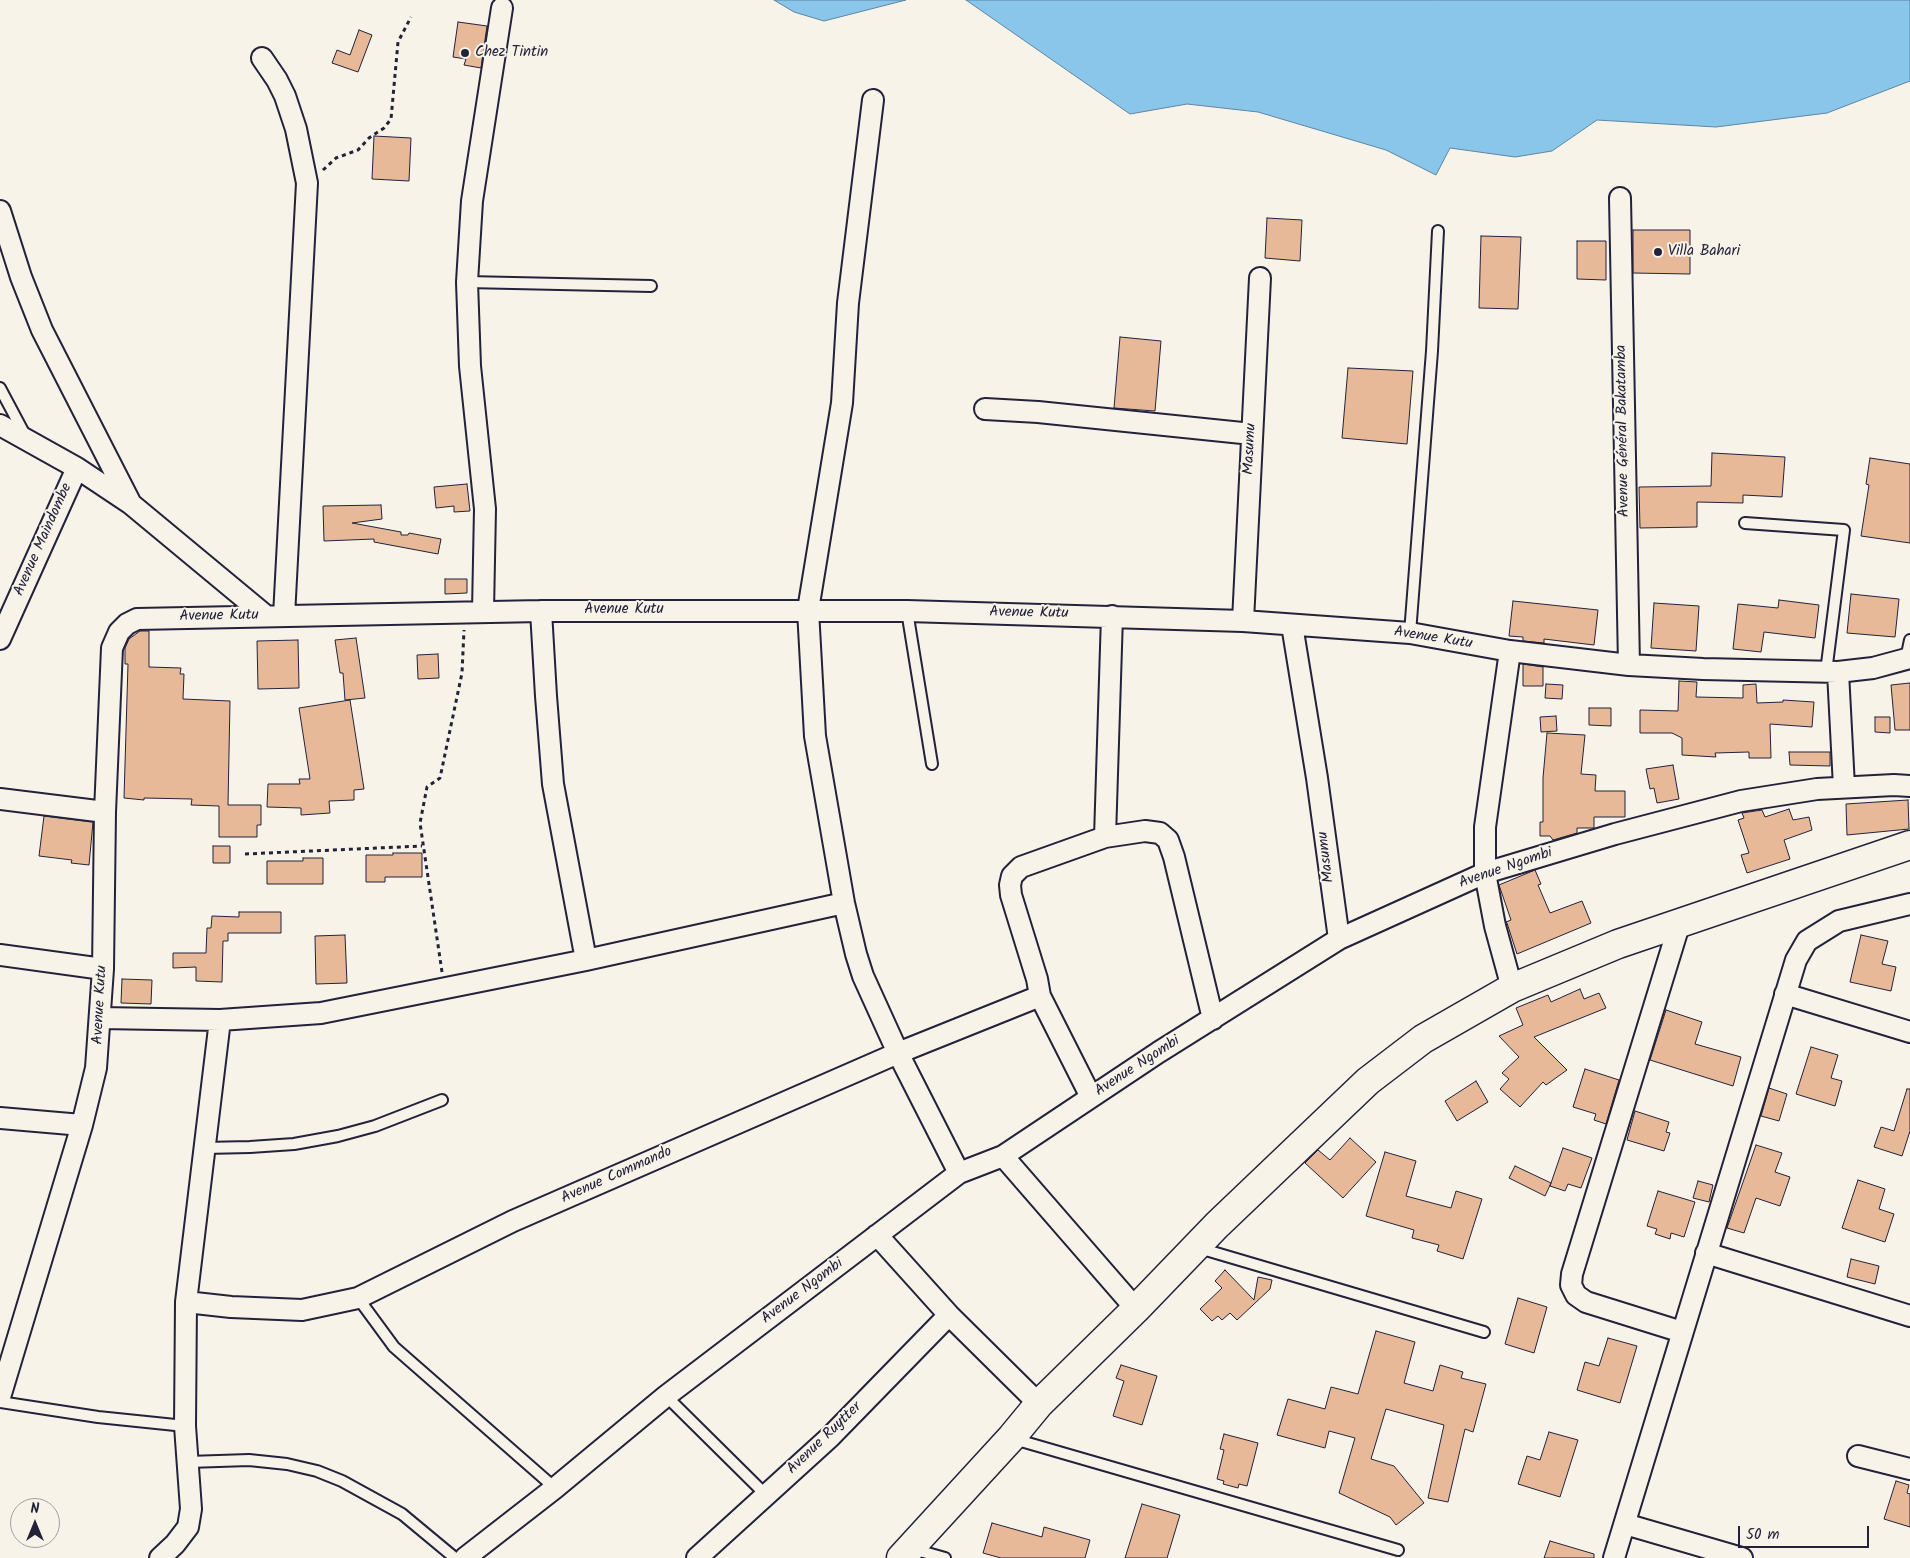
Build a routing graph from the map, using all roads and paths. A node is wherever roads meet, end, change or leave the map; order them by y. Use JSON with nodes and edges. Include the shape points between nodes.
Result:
{"nodes":[{"id":1,"x":502,"y":8,"type":"dead end"},
{"id":2,"x":411,"y":17,"type":"dead end"},
{"id":3,"x":262,"y":58,"type":"dead end"},
{"id":4,"x":873,"y":100,"type":"dead end"},
{"id":5,"x":307,"y":183,"type":"junction"},
{"id":6,"x":1620,"y":198,"type":"dead end"},
{"id":7,"x":0,"y":211,"type":"edge"},
{"id":8,"x":1438,"y":231,"type":"dead end"},
{"id":9,"x":1260,"y":278,"type":"dead end"},
{"id":10,"x":466,"y":282,"type":"junction"},
{"id":11,"x":651,"y":286,"type":"dead end"},
{"id":12,"x":0,"y":388,"type":"edge"},
{"id":13,"x":985,"y":409,"type":"dead end"},
{"id":14,"x":0,"y":425,"type":"edge"},
{"id":15,"x":1252,"y":434,"type":"junction"},
{"id":16,"x":28,"y":440,"type":"junction"},
{"id":17,"x":77,"y":468,"type":"junction"},
{"id":18,"x":131,"y":504,"type":"junction"},
{"id":19,"x":1744,"y":523,"type":"dead end"},
{"id":20,"x":542,"y":610,"type":"junction"},
{"id":21,"x":808,"y":610,"type":"junction"},
{"id":22,"x":907,"y":611,"type":"junction"},
{"id":23,"x":474,"y":612,"type":"junction"},
{"id":24,"x":275,"y":616,"type":"junction"},
{"id":25,"x":1112,"y":616,"type":"junction"},
{"id":26,"x":1243,"y":621,"type":"junction"},
{"id":27,"x":1292,"y":625,"type":"junction"},
{"id":28,"x":1410,"y":633,"type":"junction"},
{"id":29,"x":1,"y":634,"type":"edge"},
{"id":30,"x":1510,"y":652,"type":"junction"},
{"id":31,"x":1909,"y":652,"type":"edge"},
{"id":32,"x":1629,"y":664,"type":"junction"},
{"id":33,"x":1832,"y":672,"type":"junction"},
{"id":34,"x":932,"y":764,"type":"dead end"},
{"id":35,"x":1910,"y":786,"type":"edge"},
{"id":36,"x":1844,"y":787,"type":"junction"},
{"id":37,"x":0,"y":799,"type":"edge"},
{"id":38,"x":105,"y":812,"type":"junction"},
{"id":39,"x":1105,"y":837,"type":"junction"},
{"id":40,"x":1910,"y":844,"type":"edge"},
{"id":41,"x":422,"y":846,"type":"junction"},
{"id":42,"x":245,"y":854,"type":"dead end"},
{"id":43,"x":1485,"y":873,"type":"junction"},
{"id":44,"x":844,"y":903,"type":"junction"},
{"id":45,"x":1910,"y":904,"type":"edge"},
{"id":46,"x":1680,"y":922,"type":"junction"},
{"id":47,"x":1338,"y":940,"type":"junction"},
{"id":48,"x":0,"y":955,"type":"edge"},
{"id":49,"x":586,"y":960,"type":"junction"},
{"id":50,"x":103,"y":969,"type":"junction"},
{"id":51,"x":444,"y":988,"type":"junction"},
{"id":52,"x":1512,"y":988,"type":"junction"},
{"id":53,"x":1785,"y":994,"type":"junction"},
{"id":54,"x":1040,"y":996,"type":"junction"},
{"id":55,"x":100,"y":1018,"type":"junction"},
{"id":56,"x":1213,"y":1019,"type":"junction"},
{"id":57,"x":220,"y":1020,"type":"junction"},
{"id":58,"x":1910,"y":1032,"type":"edge"},
{"id":59,"x":898,"y":1053,"type":"junction"},
{"id":60,"x":1091,"y":1097,"type":"junction"},
{"id":61,"x":442,"y":1100,"type":"dead end"},
{"id":62,"x":0,"y":1118,"type":"edge"},
{"id":63,"x":82,"y":1125,"type":"junction"},
{"id":64,"x":204,"y":1148,"type":"junction"},
{"id":65,"x":1003,"y":1156,"type":"junction"},
{"id":66,"x":958,"y":1173,"type":"junction"},
{"id":67,"x":878,"y":1235,"type":"junction"},
{"id":68,"x":1196,"y":1247,"type":"junction"},
{"id":69,"x":1706,"y":1253,"type":"junction"},
{"id":70,"x":358,"y":1298,"type":"junction"},
{"id":71,"x":186,"y":1302,"type":"junction"},
{"id":72,"x":1136,"y":1309,"type":"junction"},
{"id":73,"x":949,"y":1315,"type":"junction"},
{"id":74,"x":1910,"y":1316,"type":"edge"},
{"id":75,"x":1484,"y":1332,"type":"dead end"},
{"id":76,"x":1682,"y":1332,"type":"junction"},
{"id":77,"x":666,"y":1396,"type":"junction"},
{"id":78,"x":0,"y":1397,"type":"edge"},
{"id":79,"x":0,"y":1402,"type":"edge"},
{"id":80,"x":1039,"y":1404,"type":"junction"},
{"id":81,"x":185,"y":1426,"type":"junction"},
{"id":82,"x":1011,"y":1438,"type":"junction"},
{"id":83,"x":1858,"y":1456,"type":"dead end"},
{"id":84,"x":188,"y":1462,"type":"junction"},
{"id":85,"x":1910,"y":1469,"type":"edge"},
{"id":86,"x":555,"y":1488,"type":"junction"},
{"id":87,"x":766,"y":1495,"type":"junction"},
{"id":88,"x":1625,"y":1524,"type":"junction"},
{"id":89,"x":1398,"y":1550,"type":"dead end"},
{"id":90,"x":905,"y":1553,"type":"edge"},
{"id":91,"x":160,"y":1558,"type":"edge"},
{"id":92,"x":455,"y":1558,"type":"edge"},
{"id":93,"x":465,"y":1558,"type":"edge"},
{"id":94,"x":697,"y":1558,"type":"edge"},
{"id":95,"x":945,"y":1558,"type":"edge"},
{"id":96,"x":1614,"y":1558,"type":"edge"},
{"id":97,"x":1742,"y":1558,"type":"edge"}],
"edges":[{"from":1,"to":10,"type":"street","via":[[472,201]]},
{"from":2,"to":5,"type":"path","via":[[398,42],[391,119],[358,150],[336,158]]},
{"from":3,"to":5,"type":"street","via":[[285,96]]},
{"from":4,"to":21,"type":"street","via":[[848,303],[842,403]]},
{"from":5,"to":24,"type":"street"},
{"from":6,"to":32,"type":"street","name":"Avenue Général Bakatamba"},
{"from":7,"to":18,"type":"street","via":[[42,330]]},
{"from":8,"to":28,"type":"lane"},
{"from":9,"to":15,"type":"street","name":"Masumu"},
{"from":10,"to":11,"type":"lane"},
{"from":10,"to":23,"type":"street","via":[[470,366],[485,509]]},
{"from":12,"to":16,"type":"lane"},
{"from":13,"to":15,"type":"street"},
{"from":14,"to":16,"type":"street"},
{"from":15,"to":26,"type":"street","name":"Masumu"},
{"from":16,"to":17,"type":"street"},
{"from":17,"to":18,"type":"street"},
{"from":17,"to":29,"type":"street","name":"Avenue Maindombe"},
{"from":18,"to":24,"type":"street"},
{"from":19,"to":33,"type":"lane","via":[[1844,530]]},
{"from":20,"to":21,"type":"street","name":"Avenue Kutu"},
{"from":20,"to":23,"type":"street","name":"Avenue Kutu"},
{"from":20,"to":49,"type":"street","via":[[552,784]]},
{"from":21,"to":22,"type":"street","name":"Avenue Kutu"},
{"from":21,"to":44,"type":"street","via":[[815,736]]},
{"from":22,"to":25,"type":"street","name":"Avenue Kutu"},
{"from":22,"to":34,"type":"lane"},
{"from":23,"to":24,"type":"street","name":"Avenue Kutu"},
{"from":23,"to":41,"type":"path","via":[[440,778],[427,787],[424,796],[420,823]]},
{"from":24,"to":38,"type":"street","name":"Avenue Kutu","via":[[137,619],[118,632],[112,648]]},
{"from":25,"to":26,"type":"street","name":"Avenue Kutu"},
{"from":25,"to":39,"type":"street"},
{"from":26,"to":27,"type":"street","name":"Avenue Kutu"},
{"from":27,"to":28,"type":"street","name":"Avenue Kutu"},
{"from":27,"to":47,"type":"street","name":"Masumu","via":[[1317,778]]},
{"from":28,"to":30,"type":"street","name":"Avenue Kutu"},
{"from":30,"to":32,"type":"street","name":"Avenue Kutu"},
{"from":30,"to":43,"type":"street","via":[[1485,827]]},
{"from":31,"to":33,"type":"street","name":"Avenue Kutu","via":[[1873,668]]},
{"from":32,"to":33,"type":"street","name":"Avenue Kutu"},
{"from":33,"to":36,"type":"street"},
{"from":35,"to":36,"type":"street","name":"Avenue Ngombi"},
{"from":36,"to":43,"type":"street","name":"Avenue Ngombi","via":[[1741,801]]},
{"from":37,"to":38,"type":"street"},
{"from":38,"to":50,"type":"street","name":"Avenue Kutu"},
{"from":39,"to":54,"type":"street","via":[[1035,862],[1012,876],[1011,895]]},
{"from":39,"to":56,"type":"street","via":[[1145,831],[1160,833],[1168,840]]},
{"from":40,"to":46,"type":"main road"},
{"from":41,"to":42,"type":"path"},
{"from":41,"to":51,"type":"path"},
{"from":43,"to":47,"type":"street","name":"Avenue Ngombi"},
{"from":43,"to":52,"type":"street"},
{"from":44,"to":49,"type":"street"},
{"from":44,"to":59,"type":"street","via":[[863,976]]},
{"from":45,"to":53,"type":"street","via":[[1839,921],[1807,941],[1796,960]]},
{"from":46,"to":52,"type":"main road"},
{"from":46,"to":76,"type":"street","via":[[1571,1285],[1576,1295],[1586,1302]]},
{"from":47,"to":56,"type":"street","name":"Avenue Ngombi"},
{"from":48,"to":50,"type":"street"},
{"from":49,"to":51,"type":"street"},
{"from":50,"to":55,"type":"street","name":"Avenue Kutu"},
{"from":51,"to":57,"type":"street","via":[[321,1013]]},
{"from":52,"to":68,"type":"main road","via":[[1423,1039],[1368,1081]]},
{"from":53,"to":58,"type":"street"},
{"from":53,"to":69,"type":"street"},
{"from":54,"to":59,"type":"street","name":"Avenue Commando"},
{"from":54,"to":60,"type":"street"},
{"from":55,"to":57,"type":"street"},
{"from":55,"to":63,"type":"street","name":"Avenue Kutu","via":[[96,1068]]},
{"from":56,"to":60,"type":"street","name":"Avenue Ngombi"},
{"from":57,"to":64,"type":"street"},
{"from":59,"to":66,"type":"street"},
{"from":59,"to":70,"type":"street","name":"Avenue Commando","via":[[513,1221]]},
{"from":60,"to":65,"type":"street","name":"Avenue Ngombi"},
{"from":61,"to":64,"type":"lane","via":[[375,1126],[338,1136],[294,1144]]},
{"from":62,"to":63,"type":"street"},
{"from":63,"to":78,"type":"street","name":"Avenue Kutu"},
{"from":64,"to":71,"type":"street"},
{"from":65,"to":66,"type":"street","name":"Avenue Ngombi"},
{"from":65,"to":72,"type":"street"},
{"from":66,"to":67,"type":"street","name":"Avenue Ngombi"},
{"from":67,"to":73,"type":"street"},
{"from":67,"to":77,"type":"street","name":"Avenue Ngombi"},
{"from":68,"to":72,"type":"main road"},
{"from":68,"to":75,"type":"lane"},
{"from":69,"to":74,"type":"street"},
{"from":69,"to":76,"type":"street"},
{"from":70,"to":71,"type":"street","name":"Avenue Commando","via":[[302,1310]]},
{"from":70,"to":86,"type":"lane","via":[[394,1347]]},
{"from":71,"to":81,"type":"street"},
{"from":72,"to":80,"type":"main road"},
{"from":73,"to":80,"type":"street"},
{"from":73,"to":87,"type":"street","name":"Avenue Ruytter","via":[[830,1437]]},
{"from":76,"to":88,"type":"street"},
{"from":77,"to":86,"type":"street","name":"Avenue Ngombi"},
{"from":77,"to":87,"type":"lane"},
{"from":79,"to":81,"type":"lane"},
{"from":80,"to":82,"type":"main road"},
{"from":81,"to":84,"type":"street"},
{"from":82,"to":89,"type":"lane"},
{"from":82,"to":90,"type":"main road"},
{"from":83,"to":85,"type":"street"},
{"from":84,"to":91,"type":"street","via":[[188,1526]]},
{"from":84,"to":92,"type":"lane","via":[[249,1460],[317,1471],[402,1514]]},
{"from":86,"to":93,"type":"street","name":"Avenue Ngombi"},
{"from":87,"to":94,"type":"street","name":"Avenue Ruytter"},
{"from":88,"to":96,"type":"street"},
{"from":88,"to":97,"type":"street"},
{"from":90,"to":95,"type":"lane"}]}
